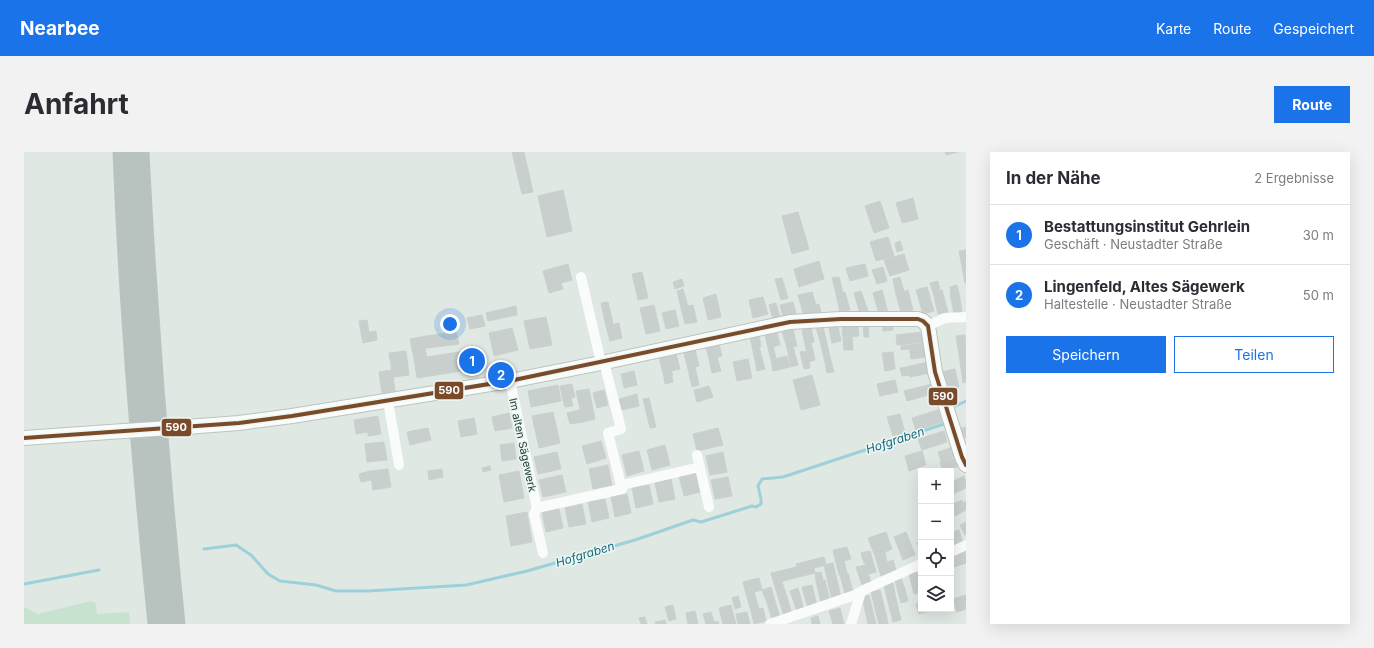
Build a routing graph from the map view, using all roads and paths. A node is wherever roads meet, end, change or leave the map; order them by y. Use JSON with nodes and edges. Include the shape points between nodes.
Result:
{"nodes":[{"id":1,"x":123,"y":152,"type":"edge"},
{"id":2,"x":139,"y":152,"type":"edge"},
{"id":3,"x":581,"y":277,"type":"dead end"},
{"id":4,"x":966,"y":317,"type":"edge"},
{"id":5,"x":928,"y":326,"type":"junction"},
{"id":6,"x":603,"y":363,"type":"junction"},
{"id":7,"x":510,"y":381,"type":"junction"},
{"id":8,"x":388,"y":401,"type":"junction"},
{"id":9,"x":24,"y":438,"type":"edge"},
{"id":10,"x":697,"y":455,"type":"dead end"},
{"id":11,"x":399,"y":465,"type":"dead end"},
{"id":12,"x":966,"y":465,"type":"edge"},
{"id":13,"x":700,"y":467,"type":"junction"},
{"id":14,"x":622,"y":484,"type":"junction"},
{"id":15,"x":709,"y":507,"type":"dead end"},
{"id":16,"x":537,"y":508,"type":"junction"},
{"id":17,"x":966,"y":545,"type":"edge"},
{"id":18,"x":954,"y":551,"type":"edge"},
{"id":19,"x":543,"y":553,"type":"dead end"},
{"id":20,"x":918,"y":565,"type":"edge"},
{"id":21,"x":861,"y":592,"type":"junction"},
{"id":22,"x":158,"y":624,"type":"edge"},
{"id":23,"x":175,"y":624,"type":"edge"},
{"id":24,"x":770,"y":624,"type":"edge"},
{"id":25,"x":851,"y":624,"type":"edge"}],
"edges":[{"from":1,"to":22,"type":"highway","via":[[133,343]]},
{"from":2,"to":23,"type":"highway","via":[[150,342],[163,512]]},
{"from":3,"to":6,"type":"street"},
{"from":4,"to":5,"type":"street","via":[[945,318]]},
{"from":5,"to":6,"type":"main road","via":[[918,319],[790,322]]},
{"from":5,"to":12,"type":"main road","via":[[935,372]]},
{"from":6,"to":7,"type":"main road"},
{"from":6,"to":14,"type":"street","via":[[621,429],[608,433]]},
{"from":7,"to":8,"type":"main road"},
{"from":7,"to":16,"type":"street","name":"Im alten Sägewerk"},
{"from":8,"to":9,"type":"main road","bridge":true,"via":[[274,418],[186,427]]},
{"from":8,"to":11,"type":"street"},
{"from":10,"to":13,"type":"street"},
{"from":13,"to":14,"type":"street"},
{"from":13,"to":15,"type":"street"},
{"from":14,"to":16,"type":"street","via":[[622,489]]},
{"from":16,"to":19,"type":"street","name":"Im alten Sägewerk","via":[[534,514]]},
{"from":17,"to":18,"type":"street"},
{"from":20,"to":21,"type":"street"},
{"from":21,"to":24,"type":"street"},
{"from":21,"to":25,"type":"street"}]}
